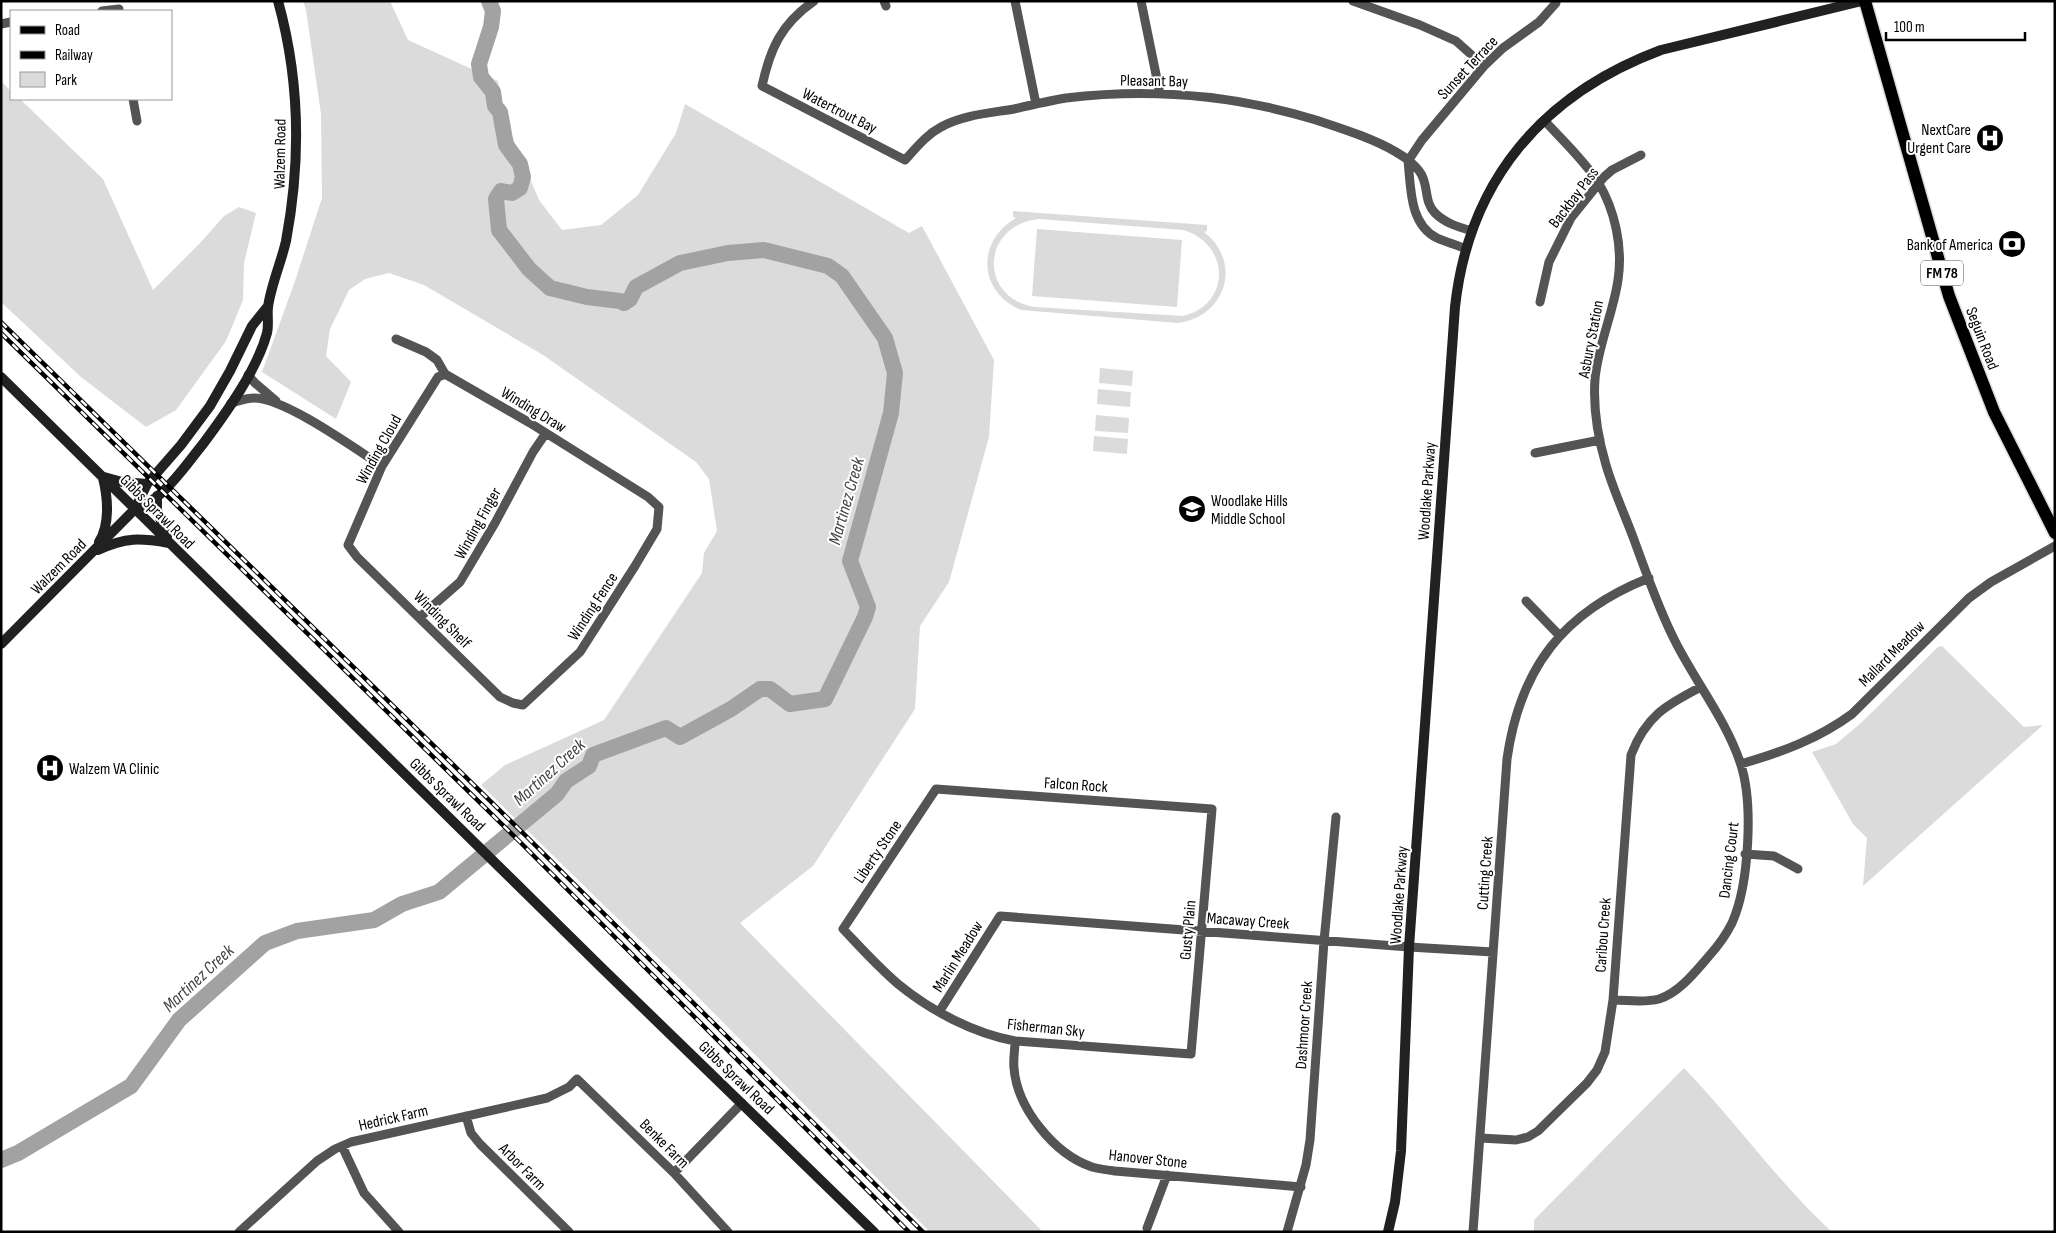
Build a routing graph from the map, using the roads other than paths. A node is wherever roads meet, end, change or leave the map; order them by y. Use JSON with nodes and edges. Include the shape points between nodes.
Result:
{"nodes":[{"id":1,"x":278,"y":1,"type":"edge"},
{"id":2,"x":814,"y":1,"type":"edge"},
{"id":3,"x":1015,"y":1,"type":"edge"},
{"id":4,"x":1140,"y":1,"type":"edge"},
{"id":5,"x":1353,"y":1,"type":"edge"},
{"id":6,"x":1864,"y":1,"type":"edge"},
{"id":7,"x":1556,"y":2,"type":"dead end"},
{"id":8,"x":119,"y":7,"type":"edge"},
{"id":9,"x":106,"y":10,"type":"edge"},
{"id":10,"x":1484,"y":66,"type":"junction"},
{"id":11,"x":1160,"y":94,"type":"junction"},
{"id":12,"x":133,"y":100,"type":"edge"},
{"id":13,"x":1036,"y":104,"type":"junction"},
{"id":14,"x":1544,"y":120,"type":"junction"},
{"id":15,"x":137,"y":121,"type":"dead end"},
{"id":16,"x":1641,"y":155,"type":"dead end"},
{"id":17,"x":905,"y":160,"type":"joint"},
{"id":18,"x":1408,"y":161,"type":"junction"},
{"id":19,"x":1598,"y":183,"type":"junction"},
{"id":20,"x":1429,"y":204,"type":"junction"},
{"id":21,"x":1414,"y":210,"type":"junction"},
{"id":22,"x":1472,"y":231,"type":"junction"},
{"id":23,"x":1466,"y":249,"type":"junction"},
{"id":24,"x":1540,"y":302,"type":"dead end"},
{"id":25,"x":268,"y":306,"type":"junction"},
{"id":26,"x":396,"y":339,"type":"dead end"},
{"id":27,"x":445,"y":374,"type":"junction"},
{"id":28,"x":248,"y":375,"type":"junction"},
{"id":29,"x":1,"y":377,"type":"edge"},
{"id":30,"x":231,"y":403,"type":"junction"},
{"id":31,"x":280,"y":405,"type":"junction"},
{"id":32,"x":546,"y":433,"type":"junction"},
{"id":33,"x":1600,"y":440,"type":"junction"},
{"id":34,"x":1534,"y":453,"type":"dead end"},
{"id":35,"x":382,"y":466,"type":"junction"},
{"id":36,"x":103,"y":477,"type":"junction"},
{"id":37,"x":147,"y":484,"type":"junction"},
{"id":38,"x":158,"y":496,"type":"junction"},
{"id":39,"x":659,"y":507,"type":"joint"},
{"id":40,"x":135,"y":509,"type":"junction"},
{"id":41,"x":2055,"y":532,"type":"edge"},
{"id":42,"x":169,"y":543,"type":"junction"},
{"id":43,"x":348,"y":545,"type":"joint"},
{"id":44,"x":2055,"y":546,"type":"edge"},
{"id":45,"x":92,"y":552,"type":"junction"},
{"id":46,"x":1648,"y":578,"type":"junction"},
{"id":47,"x":1526,"y":601,"type":"dead end"},
{"id":48,"x":420,"y":617,"type":"junction"},
{"id":49,"x":1559,"y":635,"type":"junction"},
{"id":50,"x":1,"y":644,"type":"edge"},
{"id":51,"x":1701,"y":688,"type":"junction"},
{"id":52,"x":523,"y":705,"type":"joint"},
{"id":53,"x":1741,"y":764,"type":"junction"},
{"id":54,"x":936,"y":790,"type":"joint"},
{"id":55,"x":1212,"y":809,"type":"joint"},
{"id":56,"x":1336,"y":817,"type":"dead end"},
{"id":57,"x":1745,"y":854,"type":"junction"},
{"id":58,"x":1798,"y":869,"type":"dead end"},
{"id":59,"x":1000,"y":916,"type":"joint"},
{"id":60,"x":843,"y":929,"type":"joint"},
{"id":61,"x":1201,"y":932,"type":"junction"},
{"id":62,"x":1324,"y":941,"type":"junction"},
{"id":63,"x":1409,"y":947,"type":"junction"},
{"id":64,"x":1493,"y":952,"type":"junction"},
{"id":65,"x":1613,"y":1000,"type":"junction"},
{"id":66,"x":940,"y":1012,"type":"junction"},
{"id":67,"x":1015,"y":1041,"type":"junction"},
{"id":68,"x":1191,"y":1054,"type":"joint"},
{"id":69,"x":577,"y":1079,"type":"joint"},
{"id":70,"x":742,"y":1103,"type":"junction"},
{"id":71,"x":466,"y":1116,"type":"junction"},
{"id":72,"x":1480,"y":1138,"type":"junction"},
{"id":73,"x":342,"y":1146,"type":"junction"},
{"id":74,"x":674,"y":1173,"type":"junction"},
{"id":75,"x":1167,"y":1175,"type":"junction"},
{"id":76,"x":1301,"y":1186,"type":"junction"},
{"id":77,"x":1147,"y":1228,"type":"dead end"},
{"id":78,"x":239,"y":1232,"type":"edge"},
{"id":79,"x":399,"y":1232,"type":"edge"},
{"id":80,"x":568,"y":1232,"type":"edge"},
{"id":81,"x":728,"y":1232,"type":"edge"},
{"id":82,"x":874,"y":1232,"type":"edge"},
{"id":83,"x":1287,"y":1232,"type":"edge"},
{"id":84,"x":1388,"y":1232,"type":"edge"},
{"id":85,"x":1473,"y":1232,"type":"edge"}],
"edges":[{"from":1,"to":25,"type":"main road","name":"Walzem Road","via":[[294,73],[296,154],[294,194],[285,243]]},
{"from":2,"to":17,"type":"street","name":"Watertrout Bay","via":[[790,20],[776,41],[762,86]]},
{"from":3,"to":13,"type":"street"},
{"from":4,"to":11,"type":"street"},
{"from":5,"to":10,"type":"street","via":[[1456,41]]},
{"from":6,"to":14,"type":"main road","name":"Woodlake Parkway","via":[[1643,56],[1585,87]]},
{"from":6,"to":41,"type":"main road","name":"Seguin Road","number":"FM 78","via":[[1950,296],[1994,412]]},
{"from":7,"to":10,"type":"street","name":"Sunset Terrace","via":[[1539,22]]},
{"from":8,"to":9,"type":"street"},
{"from":10,"to":18,"type":"street","name":"Sunset Terrace"},
{"from":11,"to":13,"type":"street","name":"Pleasant Bay","via":[[1117,94]]},
{"from":11,"to":18,"type":"street","name":"Pleasant Bay","via":[[1226,99],[1286,111],[1343,128],[1386,147]]},
{"from":12,"to":15,"type":"street"},
{"from":13,"to":17,"type":"street","name":"Pleasant Bay","via":[[942,126]]},
{"from":14,"to":19,"type":"street","name":"Asbury Station"},
{"from":14,"to":22,"type":"main road","name":"Woodlake Parkway","via":[[1527,137],[1498,177]]},
{"from":16,"to":19,"type":"street","name":"Backbay Pass","via":[[1612,170]]},
{"from":18,"to":20,"type":"street","name":"Pleasant Bay","via":[[1423,177]]},
{"from":18,"to":21,"type":"street"},
{"from":19,"to":24,"type":"street","name":"Backbay Pass","via":[[1571,218],[1559,240],[1549,262]]},
{"from":19,"to":33,"type":"street","name":"Asbury Station","via":[[1613,218],[1619,247],[1618,280],[1595,380]]},
{"from":20,"to":21,"type":"street"},
{"from":20,"to":22,"type":"street","via":[[1433,212],[1447,222]]},
{"from":21,"to":23,"type":"street","via":[[1428,232]]},
{"from":22,"to":23,"type":"main road","name":"Woodlake Parkway"},
{"from":23,"to":63,"type":"main road","name":"Woodlake Parkway","via":[[1455,307]]},
{"from":25,"to":28,"type":"main road","name":"Walzem Road","via":[[268,332]]},
{"from":25,"to":37,"type":"main road","name":"Walzem Road","via":[[252,326],[198,424]]},
{"from":26,"to":27,"type":"street","name":"Winding Draw","via":[[432,356]]},
{"from":27,"to":32,"type":"street","name":"Winding Draw"},
{"from":27,"to":35,"type":"street","name":"Winding Cloud","via":[[438,377]]},
{"from":28,"to":30,"type":"main road","name":"Walzem Road"},
{"from":28,"to":31,"type":"street"},
{"from":29,"to":36,"type":"main road","name":"Gibbs Sprawl Road"},
{"from":30,"to":31,"type":"street","via":[[253,398]]},
{"from":30,"to":38,"type":"main road","name":"Walzem Road","via":[[193,457]]},
{"from":31,"to":35,"type":"street"},
{"from":32,"to":39,"type":"street","name":"Winding Draw"},
{"from":32,"to":48,"type":"street","name":"Winding Finger","via":[[460,582]]},
{"from":33,"to":34,"type":"street"},
{"from":33,"to":46,"type":"street","name":"Asbury Station","via":[[1606,467]]},
{"from":35,"to":43,"type":"street","name":"Winding Cloud"},
{"from":36,"to":37,"type":"main road"},
{"from":36,"to":40,"type":"main road","name":"Gibbs Sprawl Road"},
{"from":36,"to":45,"type":"main road","via":[[107,501],[103,537]]},
{"from":37,"to":40,"type":"main road","name":"Walzem Road"},
{"from":38,"to":40,"type":"main road","name":"Walzem Road"},
{"from":38,"to":42,"type":"main road","via":[[157,510]]},
{"from":39,"to":52,"type":"street","name":"Winding Fence","via":[[656,528],[580,652]]},
{"from":40,"to":42,"type":"main road","name":"Gibbs Sprawl Road"},
{"from":40,"to":45,"type":"main road","name":"Walzem Road"},
{"from":42,"to":45,"type":"main road","via":[[137,538]]},
{"from":42,"to":70,"type":"main road","name":"Gibbs Sprawl Road"},
{"from":43,"to":48,"type":"street","name":"Winding Shelf"},
{"from":44,"to":53,"type":"street","name":"Mallard Meadow","via":[[1969,598],[1835,727],[1791,748]]},
{"from":45,"to":50,"type":"main road","name":"Walzem Road"},
{"from":46,"to":49,"type":"street","name":"Cutting Creek","via":[[1603,600]]},
{"from":46,"to":51,"type":"street","name":"Asbury Station","via":[[1674,640]]},
{"from":47,"to":49,"type":"street"},
{"from":48,"to":52,"type":"street","name":"Winding Shelf","via":[[500,697]]},
{"from":49,"to":64,"type":"street","name":"Cutting Creek","via":[[1528,683],[1511,732]]},
{"from":51,"to":53,"type":"street","name":"Dancing Court","via":[[1732,741]]},
{"from":51,"to":65,"type":"street","name":"Caribou Creek","via":[[1656,714],[1644,728],[1632,755]]},
{"from":53,"to":57,"type":"street","name":"Dancing Court","via":[[1748,815]]},
{"from":54,"to":55,"type":"street","name":"Falcon Rock"},
{"from":54,"to":60,"type":"street","name":"Liberty Stone"},
{"from":55,"to":61,"type":"street","name":"Gusty Plain"},
{"from":56,"to":62,"type":"street","name":"Dashmoor Creek"},
{"from":57,"to":58,"type":"street","via":[[1774,856]]},
{"from":57,"to":65,"type":"street","name":"Dancing Court","via":[[1739,902],[1731,924],[1694,973],[1660,998]]},
{"from":59,"to":61,"type":"street","name":"Macaway Creek"},
{"from":59,"to":66,"type":"street","name":"Marlin Meadow"},
{"from":60,"to":66,"type":"street","name":"Fisherman Sky","via":[[898,984]]},
{"from":61,"to":62,"type":"street","name":"Macaway Creek"},
{"from":61,"to":68,"type":"street","name":"Gusty Plain"},
{"from":62,"to":63,"type":"street","name":"Macaway Creek"},
{"from":62,"to":76,"type":"street","name":"Dashmoor Creek","via":[[1310,1140]]},
{"from":63,"to":64,"type":"street","name":"Macaway Creek"},
{"from":63,"to":84,"type":"main road","name":"Woodlake Parkway","via":[[1401,1151]]},
{"from":64,"to":72,"type":"street","name":"Cutting Creek"},
{"from":65,"to":72,"type":"street","name":"Caribou Creek","via":[[1605,1052],[1587,1083],[1528,1137],[1516,1140]]},
{"from":66,"to":67,"type":"street","name":"Fisherman Sky","via":[[996,1037]]},
{"from":67,"to":68,"type":"street","name":"Fisherman Sky"},
{"from":67,"to":75,"type":"street","name":"Hanover Stone","via":[[1014,1068],[1018,1090],[1028,1112],[1045,1134],[1071,1156],[1092,1167]]},
{"from":69,"to":71,"type":"street","name":"Hedrick Farm","via":[[569,1088],[548,1098]]},
{"from":69,"to":74,"type":"street","name":"Benke Farm"},
{"from":70,"to":74,"type":"street"},
{"from":70,"to":82,"type":"main road","name":"Gibbs Sprawl Road"},
{"from":71,"to":73,"type":"street","name":"Hedrick Farm"},
{"from":71,"to":80,"type":"street","name":"Arbor Farm","via":[[471,1133],[480,1144]]},
{"from":72,"to":85,"type":"street","name":"Cutting Creek"},
{"from":73,"to":78,"type":"street","name":"Hedrick Farm","via":[[317,1161]]},
{"from":73,"to":79,"type":"street","via":[[364,1193]]},
{"from":74,"to":81,"type":"street","name":"Benke Farm"},
{"from":75,"to":76,"type":"street","name":"Hanover Stone"},
{"from":75,"to":77,"type":"street"},
{"from":76,"to":83,"type":"street","name":"Dashmoor Creek"}]}
